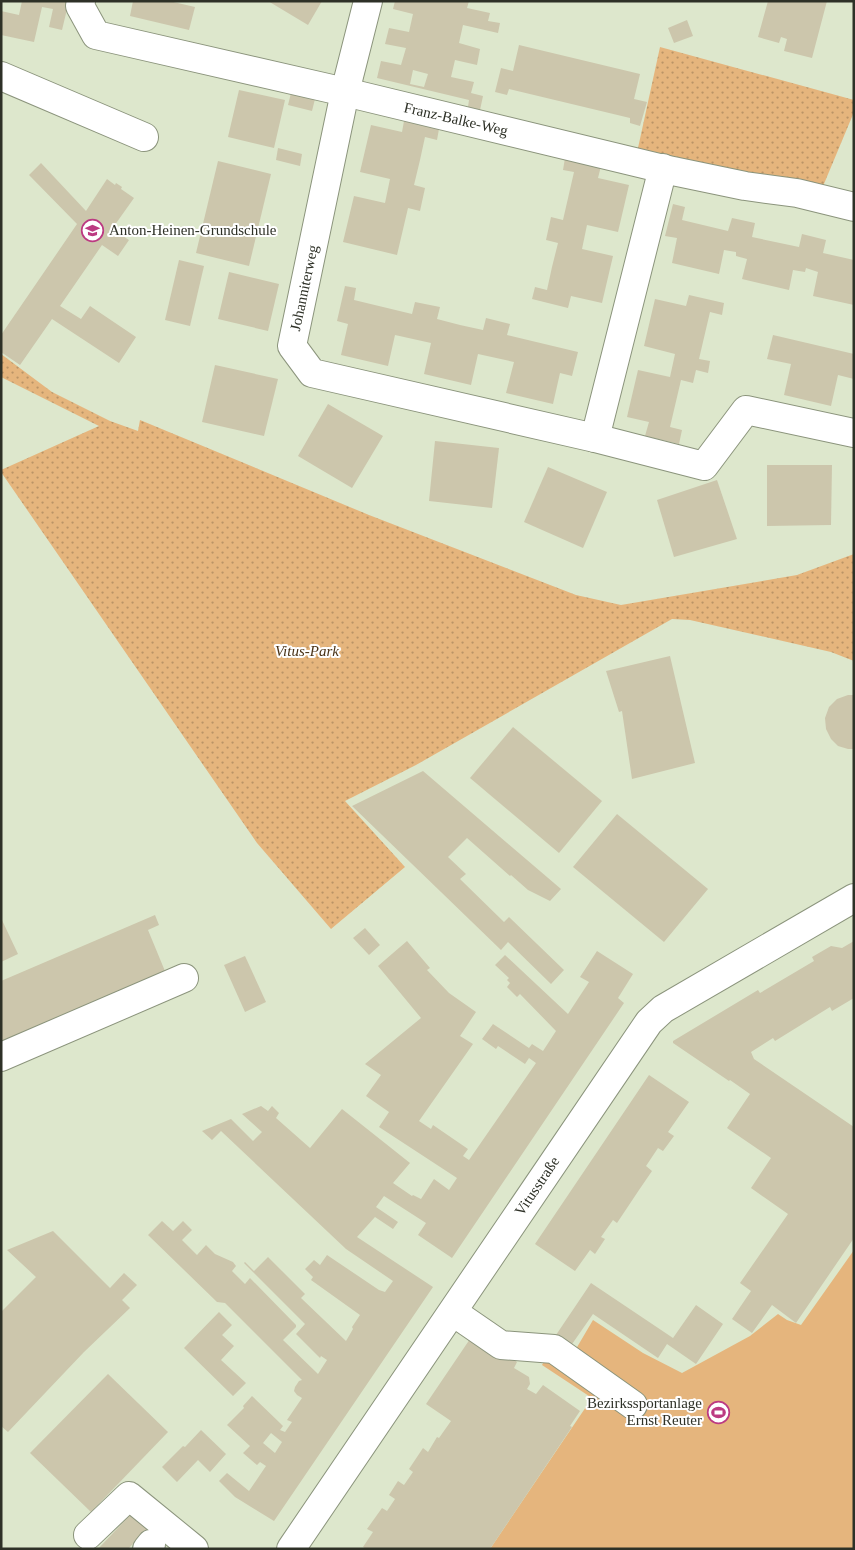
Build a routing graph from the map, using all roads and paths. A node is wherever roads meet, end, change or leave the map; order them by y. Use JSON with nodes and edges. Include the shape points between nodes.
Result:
{"nodes":[{"id":1,"x":81,"y":1,"type":"edge"},
{"id":2,"x":368,"y":1,"type":"edge"},
{"id":3,"x":1,"y":76,"type":"edge"},
{"id":4,"x":345,"y":92,"type":"junction"},
{"id":5,"x":144,"y":137,"type":"dead end"},
{"id":6,"x":663,"y":168,"type":"junction"},
{"id":7,"x":854,"y":207,"type":"edge"},
{"id":8,"x":854,"y":433,"type":"edge"},
{"id":9,"x":595,"y":438,"type":"junction"},
{"id":10,"x":854,"y":898,"type":"edge"},
{"id":11,"x":184,"y":978,"type":"dead end"},
{"id":12,"x":1,"y":1057,"type":"edge"},
{"id":13,"x":453,"y":1312,"type":"junction"},
{"id":14,"x":633,"y":1405,"type":"dead end"},
{"id":15,"x":88,"y":1535,"type":"dead end"},
{"id":16,"x":194,"y":1549,"type":"edge"},
{"id":17,"x":291,"y":1549,"type":"edge"}],
"edges":[{"from":1,"to":4,"type":"street","name":"Franz-Balke-Weg","via":[[80,6],[96,35]]},
{"from":2,"to":4,"type":"street","name":"Johanniterweg"},
{"from":3,"to":5,"type":"street"},
{"from":4,"to":6,"type":"street","name":"Franz-Balke-Weg"},
{"from":4,"to":9,"type":"street","name":"Johanniterweg","via":[[292,346],[312,373]]},
{"from":6,"to":7,"type":"street","name":"Franz-Balke-Weg","via":[[745,186],[797,192]]},
{"from":6,"to":9,"type":"street"},
{"from":8,"to":9,"type":"street","name":"Johanniterweg","via":[[746,410],[704,466]]},
{"from":10,"to":13,"type":"street","name":"Vitusstraße","via":[[662,1009],[649,1022]]},
{"from":11,"to":12,"type":"street"},
{"from":13,"to":14,"type":"street","via":[[501,1345],[554,1349]]},
{"from":13,"to":17,"type":"street","name":"Vitusstraße"},
{"from":15,"to":16,"type":"street","via":[[129,1496]]}]}
